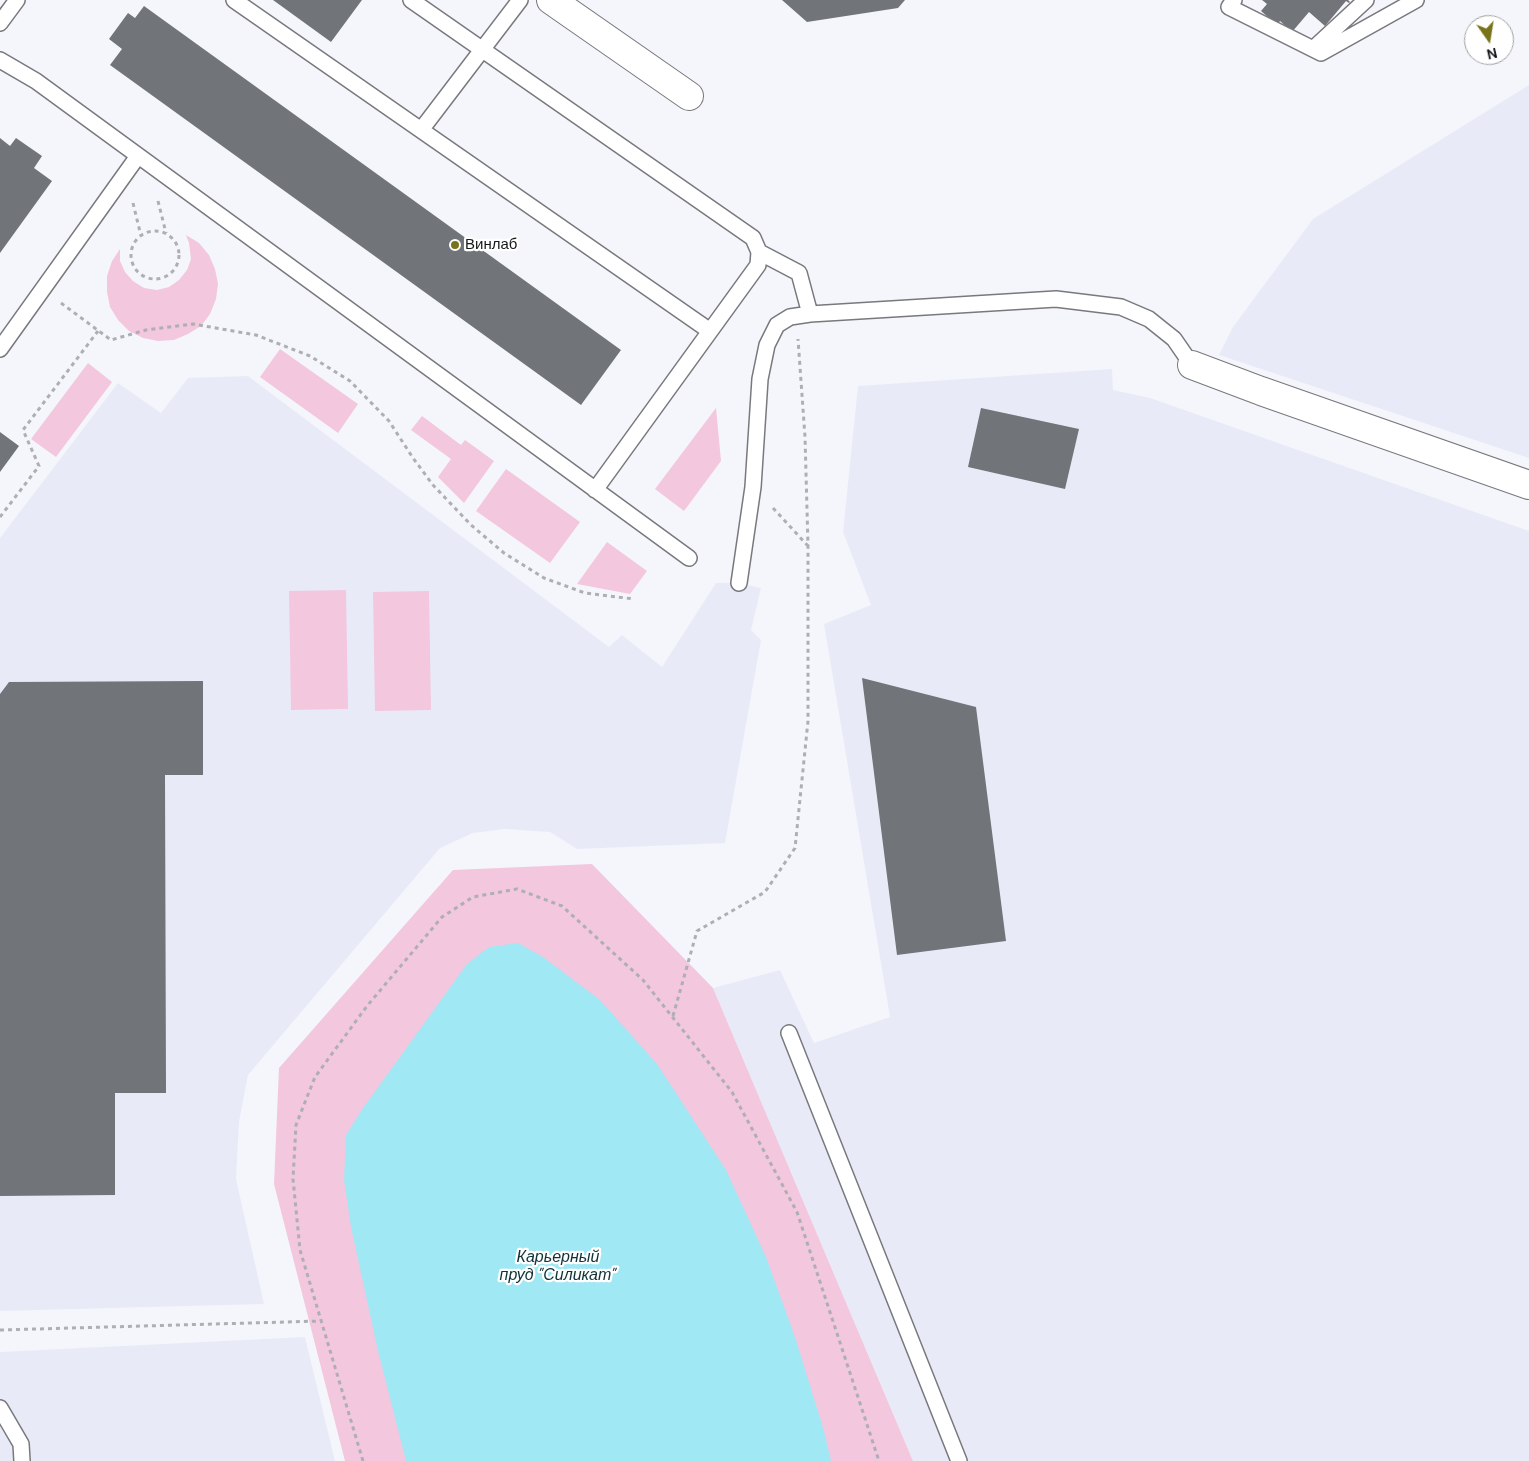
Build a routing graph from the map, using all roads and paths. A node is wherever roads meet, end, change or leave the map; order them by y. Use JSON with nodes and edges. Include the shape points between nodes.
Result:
{"nodes":[{"id":1,"x":17,"y":0,"type":"edge"},
{"id":2,"x":234,"y":0,"type":"edge"},
{"id":3,"x":411,"y":0,"type":"edge"},
{"id":4,"x":520,"y":0,"type":"edge"},
{"id":5,"x":551,"y":0,"type":"edge"},
{"id":6,"x":1234,"y":0,"type":"edge"},
{"id":7,"x":1366,"y":0,"type":"edge"},
{"id":8,"x":1416,"y":0,"type":"edge"},
{"id":9,"x":0,"y":23,"type":"edge"},
{"id":10,"x":1313,"y":49,"type":"junction"},
{"id":11,"x":482,"y":50,"type":"junction"},
{"id":12,"x":0,"y":60,"type":"edge"},
{"id":13,"x":689,"y":96,"type":"dead end"},
{"id":14,"x":421,"y":130,"type":"junction"},
{"id":15,"x":138,"y":156,"type":"junction"},
{"id":16,"x":132,"y":195,"type":"dead end"},
{"id":17,"x":158,"y":199,"type":"dead end"},
{"id":18,"x":166,"y":233,"type":"junction"},
{"id":19,"x":141,"y":236,"type":"junction"},
{"id":20,"x":759,"y":252,"type":"junction"},
{"id":21,"x":42,"y":289,"type":"junction"},
{"id":22,"x":803,"y":315,"type":"junction"},
{"id":23,"x":98,"y":331,"type":"junction"},
{"id":24,"x":710,"y":331,"type":"junction"},
{"id":25,"x":0,"y":349,"type":"edge"},
{"id":26,"x":1192,"y":364,"type":"joint"},
{"id":27,"x":1529,"y":485,"type":"edge"},
{"id":28,"x":753,"y":487,"type":"junction"},
{"id":29,"x":595,"y":490,"type":"junction"},
{"id":30,"x":0,"y":516,"type":"edge"},
{"id":31,"x":808,"y":546,"type":"junction"},
{"id":32,"x":689,"y":558,"type":"dead end"},
{"id":33,"x":739,"y":583,"type":"dead end"},
{"id":34,"x":634,"y":599,"type":"dead end"},
{"id":35,"x":672,"y":1017,"type":"junction"},
{"id":36,"x":789,"y":1033,"type":"dead end"},
{"id":37,"x":321,"y":1321,"type":"junction"},
{"id":38,"x":0,"y":1330,"type":"edge"},
{"id":39,"x":0,"y":1408,"type":"edge"},
{"id":40,"x":22,"y":1461,"type":"edge"},
{"id":41,"x":363,"y":1461,"type":"edge"},
{"id":42,"x":879,"y":1461,"type":"edge"},
{"id":43,"x":959,"y":1461,"type":"edge"}],
"edges":[{"from":1,"to":9,"type":"lane"},
{"from":2,"to":14,"type":"lane"},
{"from":3,"to":11,"type":"lane"},
{"from":4,"to":11,"type":"lane"},
{"from":5,"to":13,"type":"street"},
{"from":6,"to":10,"type":"lane","via":[[1230,7]]},
{"from":7,"to":10,"type":"lane"},
{"from":8,"to":10,"type":"lane","via":[[1321,53]]},
{"from":11,"to":14,"type":"lane"},
{"from":11,"to":20,"type":"lane","via":[[753,238]]},
{"from":12,"to":15,"type":"lane","via":[[36,81]]},
{"from":14,"to":24,"type":"lane"},
{"from":15,"to":21,"type":"lane"},
{"from":15,"to":29,"type":"lane"},
{"from":16,"to":19,"type":"path"},
{"from":17,"to":18,"type":"path"},
{"from":18,"to":19,"type":"path","via":[[156,230]]},
{"from":18,"to":19,"type":"path","via":[[180,250],[179,260],[170,274],[155,279],[136,270],[132,260],[132,249]]},
{"from":20,"to":22,"type":"lane","via":[[799,273]]},
{"from":20,"to":24,"type":"lane","via":[[758,265]]},
{"from":21,"to":23,"type":"path"},
{"from":21,"to":25,"type":"lane"},
{"from":22,"to":26,"type":"lane","via":[[1056,298],[1121,307],[1149,319],[1174,339]]},
{"from":22,"to":28,"type":"lane","via":[[790,317],[777,325],[767,345],[760,380]]},
{"from":22,"to":31,"type":"path"},
{"from":23,"to":30,"type":"path","via":[[23,430],[39,466]]},
{"from":23,"to":34,"type":"path","via":[[112,340],[146,330],[194,324],[256,335],[310,356],[350,382],[389,421],[433,485],[471,525],[504,553],[544,578],[585,593]]},
{"from":24,"to":29,"type":"lane"},
{"from":26,"to":27,"type":"street"},
{"from":28,"to":31,"type":"path"},
{"from":28,"to":33,"type":"lane"},
{"from":29,"to":32,"type":"lane"},
{"from":31,"to":35,"type":"path","via":[[808,720],[795,848],[766,892],[697,931]]},
{"from":35,"to":37,"type":"path","via":[[643,980],[562,906],[517,889],[473,897],[442,917],[367,1006],[314,1077],[296,1125],[293,1179],[300,1250]]},
{"from":35,"to":42,"type":"path","via":[[732,1092],[797,1212]]},
{"from":36,"to":43,"type":"lane"},
{"from":37,"to":38,"type":"path"},
{"from":37,"to":41,"type":"path"},
{"from":39,"to":40,"type":"lane","via":[[20,1444]]}]}
